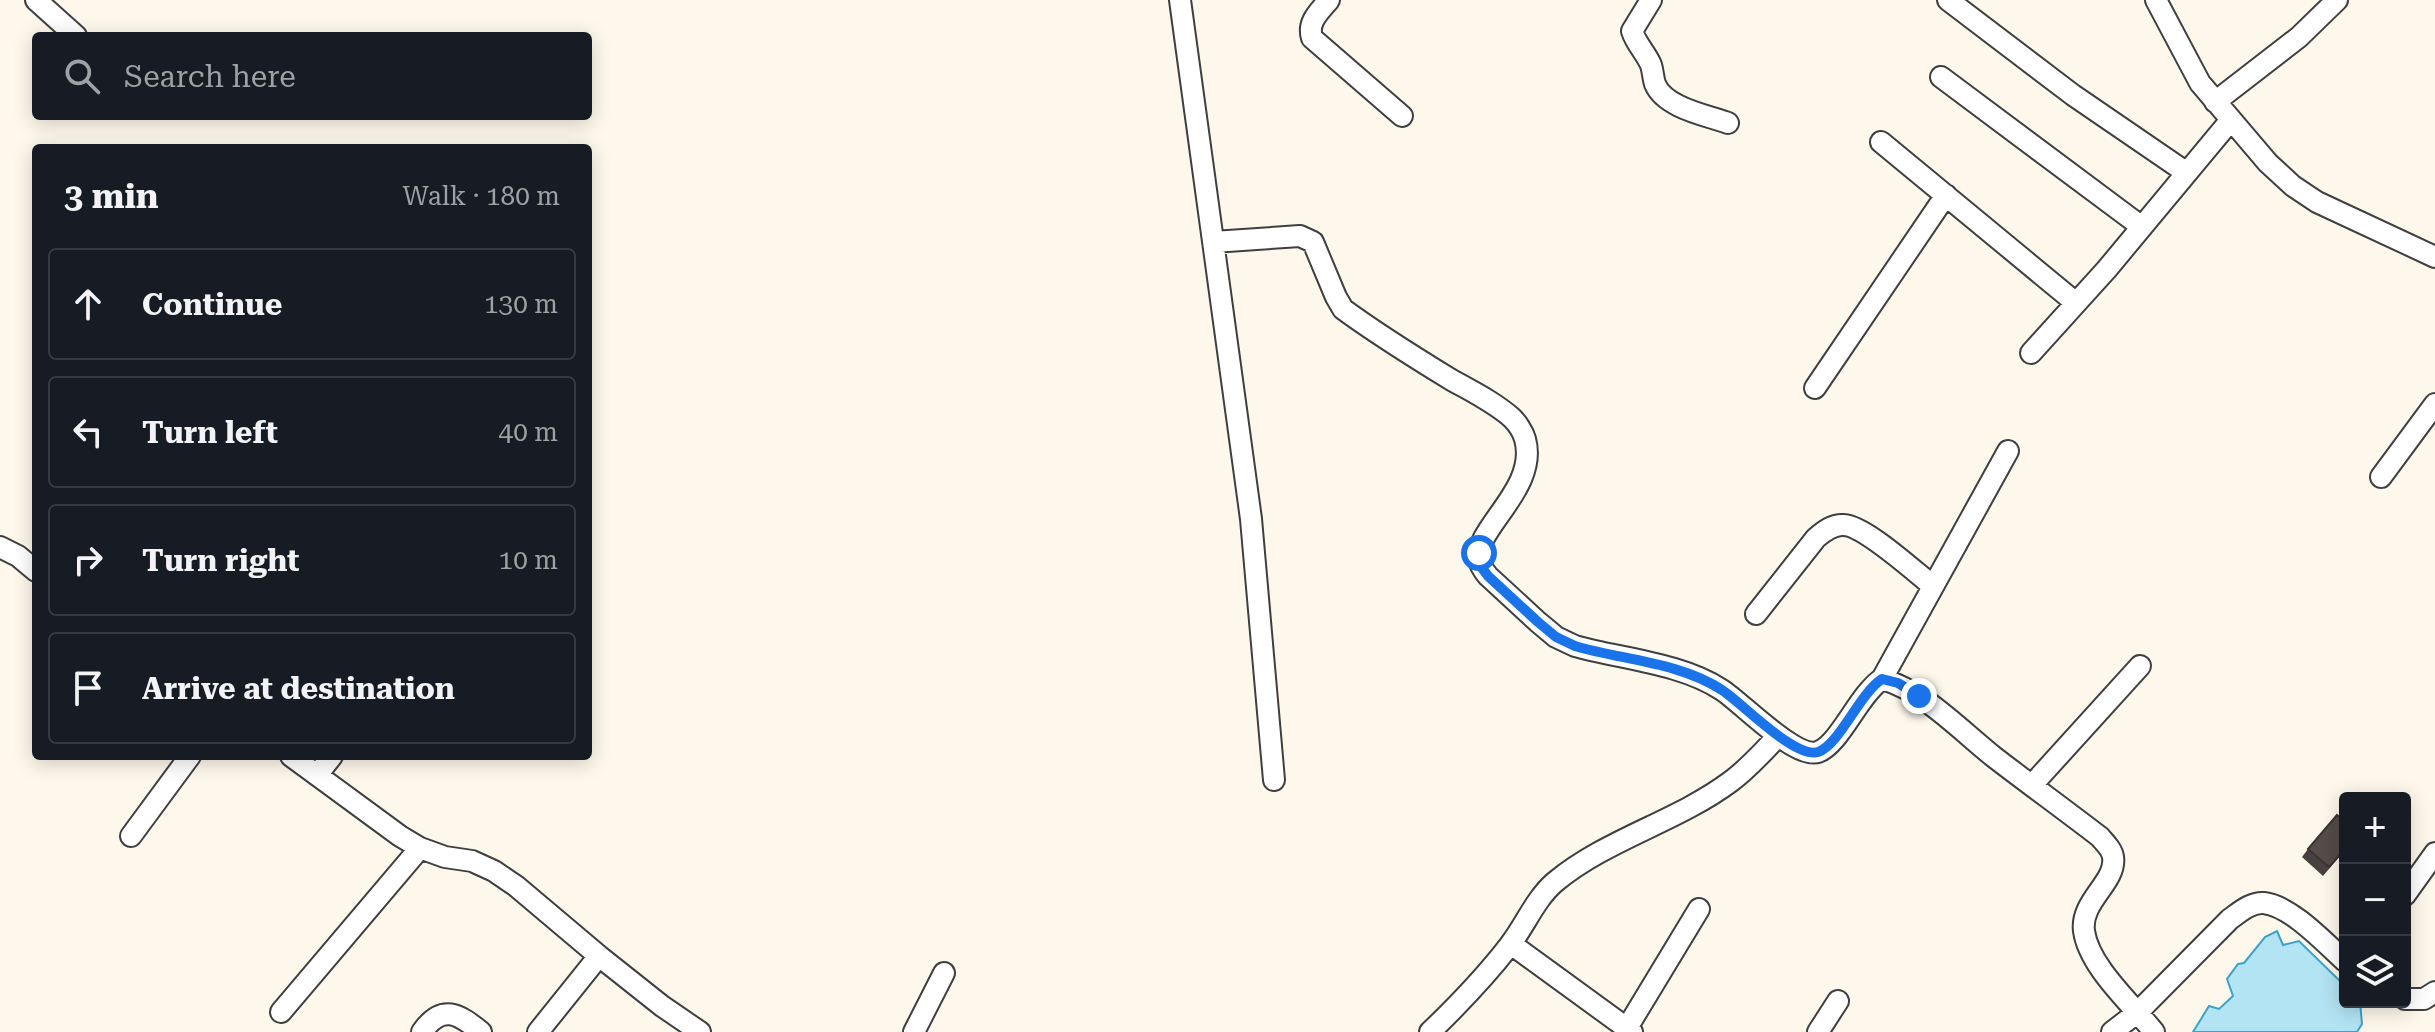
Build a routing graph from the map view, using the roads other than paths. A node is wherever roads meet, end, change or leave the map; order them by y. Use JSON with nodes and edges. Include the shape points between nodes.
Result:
{"nodes":[{"id":1,"x":36,"y":0,"type":"edge"},
{"id":2,"x":1180,"y":0,"type":"edge"},
{"id":3,"x":1329,"y":0,"type":"edge"},
{"id":4,"x":1651,"y":0,"type":"edge"},
{"id":5,"x":1948,"y":0,"type":"edge"},
{"id":6,"x":2156,"y":0,"type":"edge"},
{"id":7,"x":2337,"y":0,"type":"edge"},
{"id":8,"x":72,"y":32,"type":"edge"},
{"id":9,"x":1941,"y":77,"type":"dead end"},
{"id":10,"x":2215,"y":102,"type":"junction"},
{"id":11,"x":1402,"y":116,"type":"dead end"},
{"id":12,"x":2230,"y":121,"type":"junction"},
{"id":13,"x":1728,"y":123,"type":"dead end"},
{"id":14,"x":1881,"y":142,"type":"dead end"},
{"id":15,"x":2187,"y":173,"type":"junction"},
{"id":16,"x":1946,"y":195,"type":"junction"},
{"id":17,"x":2142,"y":227,"type":"junction"},
{"id":18,"x":1213,"y":242,"type":"junction"},
{"id":19,"x":2435,"y":257,"type":"edge"},
{"id":20,"x":2076,"y":303,"type":"junction"},
{"id":21,"x":2031,"y":353,"type":"dead end"},
{"id":22,"x":1815,"y":388,"type":"dead end"},
{"id":23,"x":2435,"y":404,"type":"edge"},
{"id":24,"x":2008,"y":451,"type":"dead end"},
{"id":25,"x":2381,"y":477,"type":"dead end"},
{"id":26,"x":0,"y":547,"type":"edge"},
{"id":27,"x":32,"y":568,"type":"edge"},
{"id":28,"x":1933,"y":586,"type":"junction"},
{"id":29,"x":1756,"y":614,"type":"dead end"},
{"id":30,"x":2140,"y":666,"type":"dead end"},
{"id":31,"x":1882,"y":679,"type":"junction"},
{"id":32,"x":1778,"y":736,"type":"junction"},
{"id":33,"x":187,"y":760,"type":"edge"},
{"id":34,"x":296,"y":760,"type":"edge"},
{"id":35,"x":329,"y":760,"type":"edge"},
{"id":36,"x":317,"y":775,"type":"junction"},
{"id":37,"x":1274,"y":780,"type":"dead end"},
{"id":38,"x":2032,"y":785,"type":"junction"},
{"id":39,"x":131,"y":836,"type":"dead end"},
{"id":40,"x":420,"y":848,"type":"junction"},
{"id":41,"x":2435,"y":853,"type":"edge"},
{"id":42,"x":2411,"y":887,"type":"edge"},
{"id":43,"x":1699,"y":909,"type":"dead end"},
{"id":44,"x":1511,"y":944,"type":"junction"},
{"id":45,"x":599,"y":956,"type":"junction"},
{"id":46,"x":2339,"y":956,"type":"edge"},
{"id":47,"x":944,"y":973,"type":"dead end"},
{"id":48,"x":1838,"y":1001,"type":"dead end"},
{"id":49,"x":281,"y":1012,"type":"dead end"},
{"id":50,"x":2138,"y":1012,"type":"junction"},
{"id":51,"x":1630,"y":1030,"type":"edge"},
{"id":52,"x":422,"y":1032,"type":"edge"},
{"id":53,"x":481,"y":1032,"type":"edge"},
{"id":54,"x":538,"y":1032,"type":"edge"},
{"id":55,"x":700,"y":1032,"type":"edge"},
{"id":56,"x":914,"y":1032,"type":"edge"},
{"id":57,"x":1430,"y":1032,"type":"edge"},
{"id":58,"x":1818,"y":1032,"type":"edge"},
{"id":59,"x":2112,"y":1032,"type":"edge"},
{"id":60,"x":2154,"y":1032,"type":"edge"}],
"edges":[{"from":1,"to":8,"type":"street"},
{"from":2,"to":18,"type":"street"},
{"from":3,"to":11,"type":"street","via":[[1312,21],[1312,38]]},
{"from":4,"to":13,"type":"street","via":[[1632,31],[1651,64],[1656,86],[1665,98]]},
{"from":5,"to":15,"type":"street"},
{"from":6,"to":10,"type":"street"},
{"from":7,"to":10,"type":"street","via":[[2299,37]]},
{"from":9,"to":17,"type":"street"},
{"from":10,"to":12,"type":"street"},
{"from":12,"to":15,"type":"street"},
{"from":12,"to":19,"type":"street","via":[[2268,163],[2317,202]]},
{"from":14,"to":16,"type":"street"},
{"from":15,"to":17,"type":"street"},
{"from":16,"to":20,"type":"street"},
{"from":16,"to":22,"type":"street"},
{"from":17,"to":20,"type":"street"},
{"from":18,"to":32,"type":"street","via":[[1307,237],[1343,309],[1515,421],[1525,438],[1527,459],[1521,480],[1485,538],[1479,564],[1538,622],[1575,646],[1701,678],[1743,704]]},
{"from":18,"to":37,"type":"street","via":[[1251,519]]},
{"from":20,"to":21,"type":"street"},
{"from":23,"to":25,"type":"street"},
{"from":24,"to":28,"type":"street"},
{"from":26,"to":27,"type":"street"},
{"from":28,"to":29,"type":"street","via":[[1859,528],[1842,524],[1816,538]]},
{"from":28,"to":31,"type":"street"},
{"from":30,"to":38,"type":"street"},
{"from":31,"to":32,"type":"street","via":[[1819,752],[1805,752]]},
{"from":31,"to":38,"type":"street","via":[[1919,696]]},
{"from":32,"to":44,"type":"street","via":[[1729,783],[1588,859],[1552,885]]},
{"from":33,"to":39,"type":"street"},
{"from":34,"to":36,"type":"street"},
{"from":35,"to":36,"type":"street"},
{"from":36,"to":40,"type":"street"},
{"from":38,"to":50,"type":"street","via":[[2111,850],[2110,872],[2088,908],[2084,927],[2088,947]]},
{"from":40,"to":45,"type":"street","via":[[494,871]]},
{"from":40,"to":49,"type":"street"},
{"from":41,"to":42,"type":"street"},
{"from":43,"to":51,"type":"street"},
{"from":44,"to":51,"type":"street"},
{"from":44,"to":57,"type":"street"},
{"from":45,"to":54,"type":"street"},
{"from":45,"to":55,"type":"street"},
{"from":46,"to":50,"type":"street","via":[[2293,916],[2263,903],[2248,907]]},
{"from":47,"to":56,"type":"street"},
{"from":48,"to":58,"type":"street"},
{"from":50,"to":59,"type":"street"},
{"from":50,"to":60,"type":"street"},
{"from":52,"to":53,"type":"street","via":[[445,1013],[458,1015]]}]}
